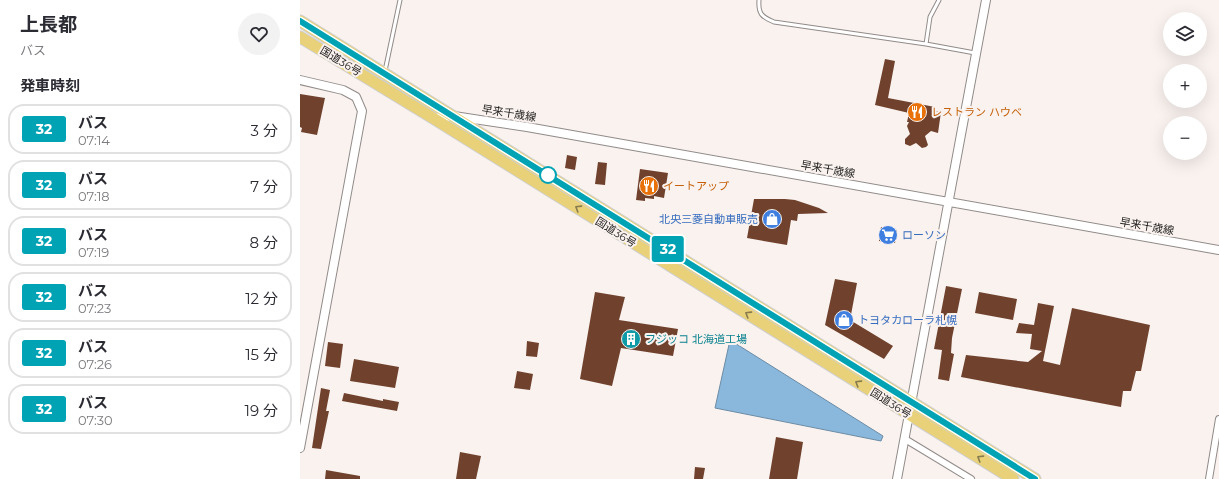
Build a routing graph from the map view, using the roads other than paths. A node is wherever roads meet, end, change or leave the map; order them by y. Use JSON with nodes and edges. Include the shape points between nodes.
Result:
{"nodes":[{"id":1,"x":400,"y":0,"type":"edge"},
{"id":2,"x":758,"y":0,"type":"edge"},
{"id":3,"x":939,"y":0,"type":"edge"},
{"id":4,"x":986,"y":0,"type":"edge"},
{"id":5,"x":300,"y":21,"type":"edge"},
{"id":6,"x":300,"y":37,"type":"edge"},
{"id":7,"x":926,"y":44,"type":"junction"},
{"id":8,"x":976,"y":54,"type":"junction"},
{"id":9,"x":384,"y":73,"type":"junction"},
{"id":10,"x":300,"y":80,"type":"edge"},
{"id":11,"x":454,"y":116,"type":"junction"},
{"id":12,"x":433,"y":118,"type":"junction"},
{"id":13,"x":949,"y":202,"type":"junction"},
{"id":14,"x":1219,"y":250,"type":"edge"},
{"id":15,"x":912,"y":401,"type":"junction"},
{"id":16,"x":909,"y":415,"type":"junction"},
{"id":17,"x":1219,"y":419,"type":"edge"},
{"id":18,"x":905,"y":439,"type":"junction"},
{"id":19,"x":300,"y":448,"type":"edge"},
{"id":20,"x":897,"y":479,"type":"edge"},
{"id":21,"x":971,"y":479,"type":"edge"},
{"id":22,"x":1013,"y":479,"type":"edge"},
{"id":23,"x":1035,"y":479,"type":"edge"},
{"id":24,"x":1209,"y":479,"type":"edge"}],
"edges":[{"from":1,"to":9,"type":"lane"},
{"from":2,"to":7,"type":"lane","via":[[758,8],[763,17],[774,22]]},
{"from":3,"to":7,"type":"lane","via":[[930,17]]},
{"from":4,"to":8,"type":"street"},
{"from":5,"to":9,"type":"highway","name":"国道36号"},
{"from":6,"to":12,"type":"highway","name":"国道36号"},
{"from":7,"to":8,"type":"lane"},
{"from":8,"to":13,"type":"street"},
{"from":9,"to":11,"type":"highway","name":"国道36号"},
{"from":10,"to":19,"type":"street","via":[[344,90],[356,97],[362,111]]},
{"from":11,"to":12,"type":"street","name":"早来千歳線"},
{"from":11,"to":13,"type":"street","name":"早来千歳線"},
{"from":11,"to":15,"type":"highway","name":"国道36号"},
{"from":16,"to":12,"type":"highway","name":"国道36号","one_way":true},
{"from":13,"to":14,"type":"street","name":"早来千歳線"},
{"from":13,"to":15,"type":"street"},
{"from":15,"to":16,"type":"street"},
{"from":15,"to":23,"type":"highway","name":"国道36号"},
{"from":16,"to":18,"type":"street"},
{"from":22,"to":16,"type":"highway","name":"国道36号","one_way":true},
{"from":17,"to":24,"type":"street"},
{"from":18,"to":20,"type":"street"},
{"from":18,"to":21,"type":"street"}]}
